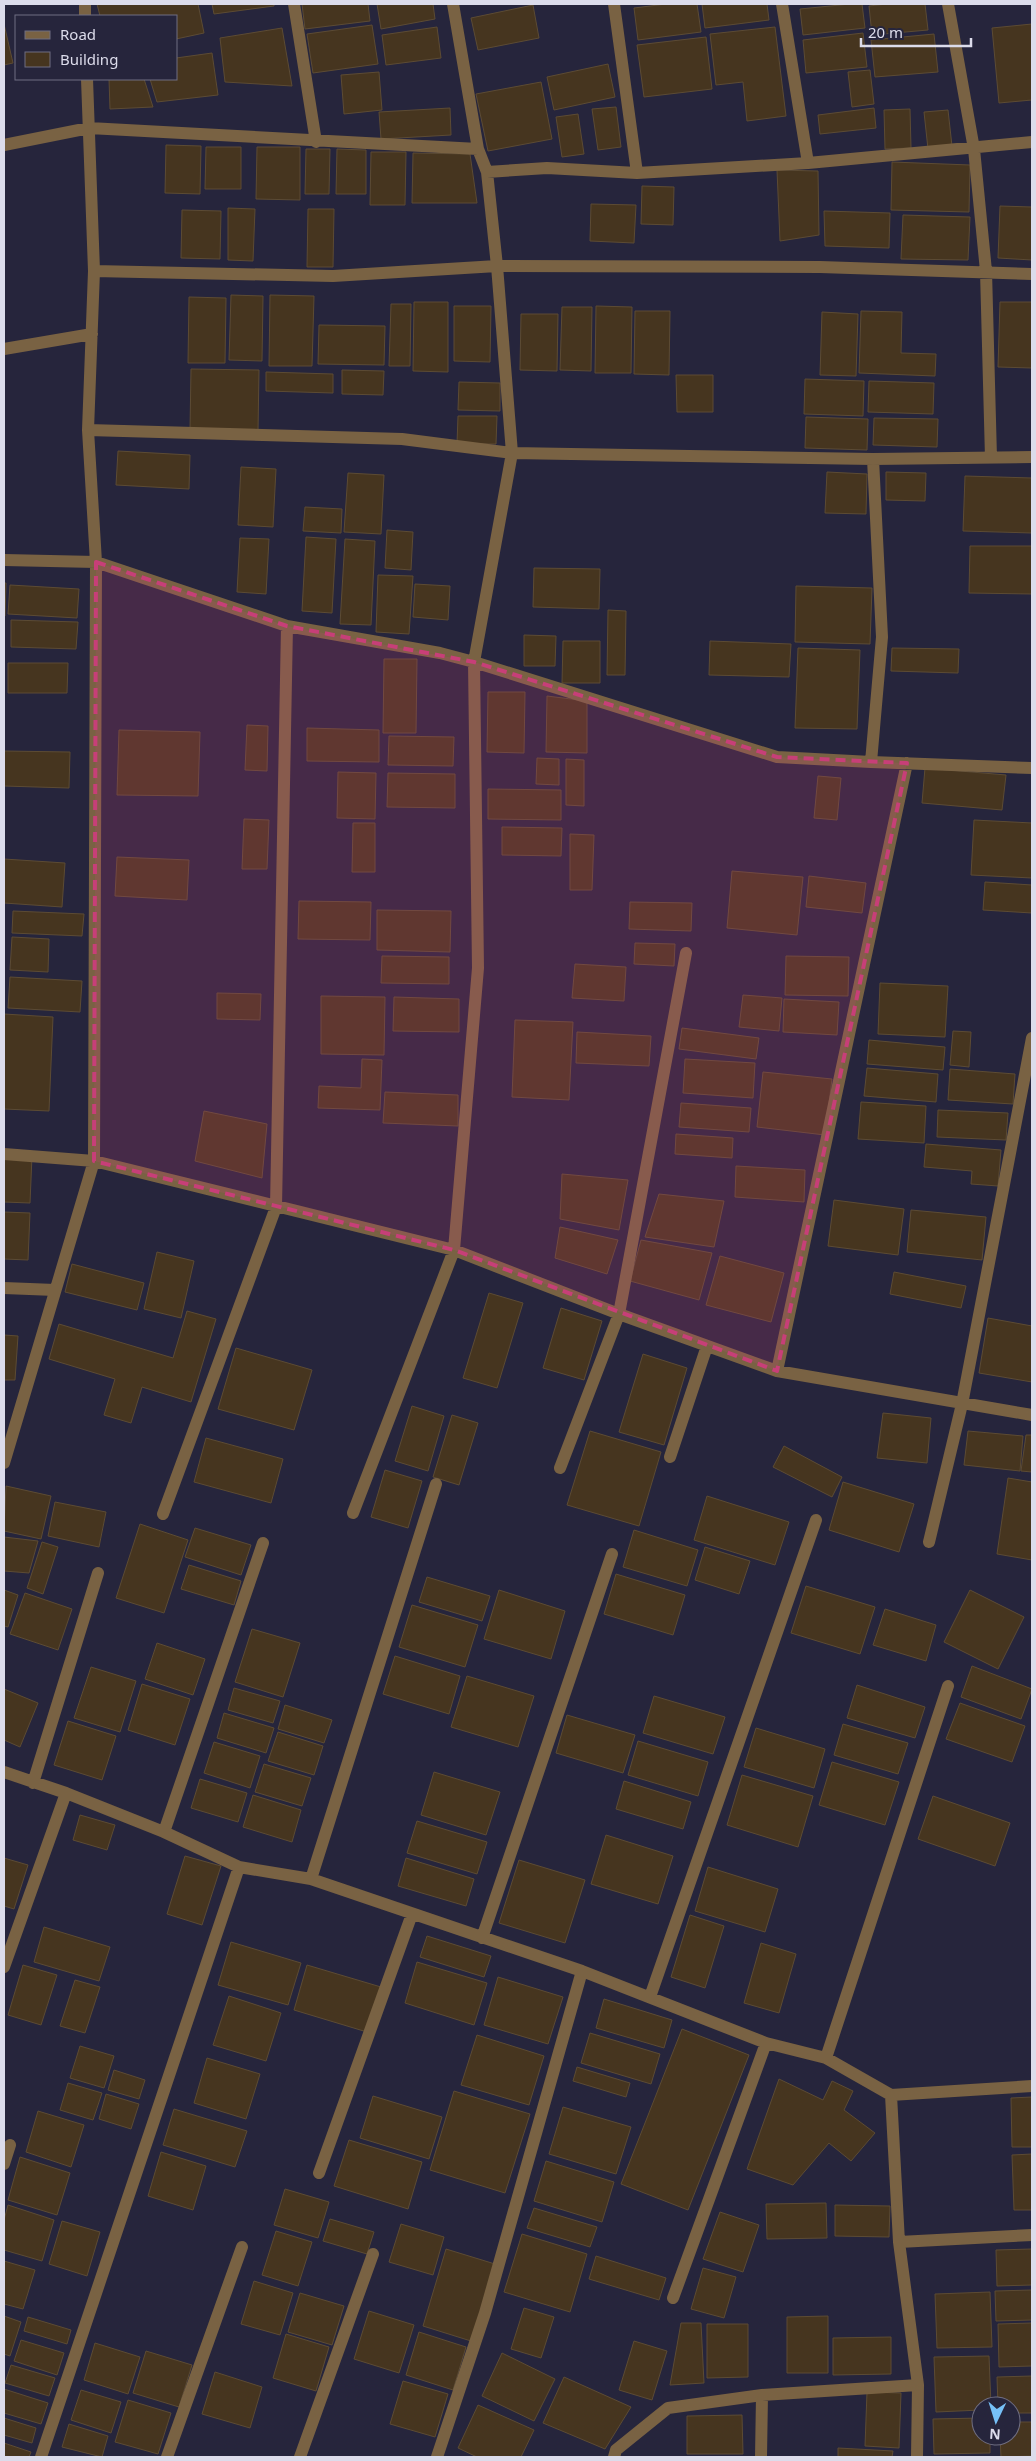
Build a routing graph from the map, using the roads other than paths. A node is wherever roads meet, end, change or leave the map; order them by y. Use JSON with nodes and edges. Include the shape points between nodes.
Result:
{"nodes":[{"id":1,"x":294,"y":4,"type":"edge"},
{"id":2,"x":454,"y":4,"type":"edge"},
{"id":3,"x":614,"y":4,"type":"edge"},
{"id":4,"x":782,"y":4,"type":"edge"},
{"id":5,"x":948,"y":4,"type":"edge"},
{"id":6,"x":87,"y":80,"type":"edge"},
{"id":7,"x":89,"y":128,"type":"junction"},
{"id":8,"x":316,"y":142,"type":"junction"},
{"id":9,"x":1032,"y":142,"type":"edge"},
{"id":10,"x":4,"y":145,"type":"edge"},
{"id":11,"x":478,"y":149,"type":"junction"},
{"id":12,"x":974,"y":149,"type":"junction"},
{"id":13,"x":808,"y":163,"type":"junction"},
{"id":14,"x":487,"y":172,"type":"junction"},
{"id":15,"x":637,"y":173,"type":"junction"},
{"id":16,"x":497,"y":266,"type":"junction"},
{"id":17,"x":94,"y":271,"type":"junction"},
{"id":18,"x":986,"y":271,"type":"junction"},
{"id":19,"x":1032,"y":274,"type":"edge"},
{"id":20,"x":92,"y":334,"type":"junction"},
{"id":21,"x":4,"y":349,"type":"edge"},
{"id":22,"x":88,"y":430,"type":"junction"},
{"id":23,"x":512,"y":453,"type":"junction"},
{"id":24,"x":1032,"y":457,"type":"edge"},
{"id":25,"x":991,"y":458,"type":"junction"},
{"id":26,"x":873,"y":459,"type":"junction"},
{"id":27,"x":4,"y":560,"type":"edge"},
{"id":28,"x":96,"y":562,"type":"junction"},
{"id":29,"x":287,"y":626,"type":"junction"},
{"id":30,"x":474,"y":662,"type":"junction"},
{"id":31,"x":871,"y":762,"type":"junction"},
{"id":32,"x":907,"y":763,"type":"junction"},
{"id":33,"x":1032,"y":768,"type":"edge"},
{"id":34,"x":686,"y":953,"type":"dead end"},
{"id":35,"x":1032,"y":1038,"type":"edge"},
{"id":36,"x":4,"y":1154,"type":"edge"},
{"id":37,"x":94,"y":1161,"type":"junction"},
{"id":38,"x":276,"y":1207,"type":"junction"},
{"id":39,"x":454,"y":1250,"type":"junction"},
{"id":40,"x":4,"y":1288,"type":"edge"},
{"id":41,"x":55,"y":1290,"type":"junction"},
{"id":42,"x":619,"y":1314,"type":"junction"},
{"id":43,"x":708,"y":1346,"type":"junction"},
{"id":44,"x":777,"y":1371,"type":"junction"},
{"id":45,"x":962,"y":1404,"type":"junction"},
{"id":46,"x":1032,"y":1415,"type":"edge"},
{"id":47,"x":670,"y":1457,"type":"dead end"},
{"id":48,"x":4,"y":1464,"type":"edge"},
{"id":49,"x":560,"y":1468,"type":"dead end"},
{"id":50,"x":436,"y":1484,"type":"dead end"},
{"id":51,"x":353,"y":1513,"type":"dead end"},
{"id":52,"x":163,"y":1514,"type":"dead end"},
{"id":53,"x":816,"y":1520,"type":"dead end"},
{"id":54,"x":929,"y":1542,"type":"dead end"},
{"id":55,"x":263,"y":1543,"type":"dead end"},
{"id":56,"x":612,"y":1554,"type":"dead end"},
{"id":57,"x":98,"y":1573,"type":"dead end"},
{"id":58,"x":948,"y":1686,"type":"dead end"},
{"id":59,"x":4,"y":1772,"type":"edge"},
{"id":60,"x":33,"y":1783,"type":"junction"},
{"id":61,"x":66,"y":1793,"type":"junction"},
{"id":62,"x":164,"y":1832,"type":"junction"},
{"id":63,"x":239,"y":1867,"type":"junction"},
{"id":64,"x":311,"y":1879,"type":"junction"},
{"id":65,"x":412,"y":1914,"type":"junction"},
{"id":66,"x":482,"y":1938,"type":"junction"},
{"id":67,"x":4,"y":1967,"type":"edge"},
{"id":68,"x":582,"y":1970,"type":"junction"},
{"id":69,"x":650,"y":1997,"type":"junction"},
{"id":70,"x":766,"y":2043,"type":"junction"},
{"id":71,"x":826,"y":2058,"type":"junction"},
{"id":72,"x":1032,"y":2086,"type":"edge"},
{"id":73,"x":891,"y":2095,"type":"junction"},
{"id":74,"x":10,"y":2145,"type":"dead end"},
{"id":75,"x":4,"y":2164,"type":"edge"},
{"id":76,"x":319,"y":2173,"type":"dead end"},
{"id":77,"x":1032,"y":2234,"type":"edge"},
{"id":78,"x":899,"y":2242,"type":"junction"},
{"id":79,"x":242,"y":2247,"type":"dead end"},
{"id":80,"x":373,"y":2254,"type":"dead end"},
{"id":81,"x":673,"y":2298,"type":"dead end"},
{"id":82,"x":918,"y":2385,"type":"junction"},
{"id":83,"x":762,"y":2395,"type":"junction"},
{"id":84,"x":41,"y":2457,"type":"edge"},
{"id":85,"x":166,"y":2457,"type":"edge"},
{"id":86,"x":300,"y":2457,"type":"edge"},
{"id":87,"x":437,"y":2457,"type":"edge"},
{"id":88,"x":614,"y":2457,"type":"edge"},
{"id":89,"x":761,"y":2457,"type":"edge"},
{"id":90,"x":917,"y":2457,"type":"edge"}],
"edges":[{"from":1,"to":8,"type":"street"},
{"from":2,"to":11,"type":"street"},
{"from":3,"to":15,"type":"street"},
{"from":4,"to":13,"type":"street"},
{"from":5,"to":12,"type":"street"},
{"from":6,"to":7,"type":"street"},
{"from":7,"to":8,"type":"street"},
{"from":7,"to":10,"type":"street"},
{"from":7,"to":17,"type":"street"},
{"from":8,"to":11,"type":"street"},
{"from":9,"to":12,"type":"street"},
{"from":11,"to":14,"type":"street"},
{"from":12,"to":13,"type":"street"},
{"from":12,"to":18,"type":"street"},
{"from":13,"to":15,"type":"street"},
{"from":14,"to":15,"type":"street","via":[[547,168]]},
{"from":14,"to":16,"type":"street"},
{"from":16,"to":17,"type":"street","via":[[333,276]]},
{"from":16,"to":18,"type":"street"},
{"from":16,"to":23,"type":"street"},
{"from":17,"to":20,"type":"street"},
{"from":18,"to":19,"type":"street"},
{"from":18,"to":25,"type":"street"},
{"from":20,"to":21,"type":"street"},
{"from":20,"to":22,"type":"street"},
{"from":22,"to":23,"type":"street","via":[[402,439]]},
{"from":22,"to":28,"type":"street"},
{"from":23,"to":26,"type":"street"},
{"from":23,"to":30,"type":"street"},
{"from":24,"to":25,"type":"street"},
{"from":25,"to":26,"type":"street"},
{"from":26,"to":31,"type":"street","via":[[882,637]]},
{"from":27,"to":28,"type":"street"},
{"from":28,"to":29,"type":"street"},
{"from":28,"to":37,"type":"street"},
{"from":29,"to":30,"type":"street"},
{"from":29,"to":38,"type":"street"},
{"from":30,"to":31,"type":"street","via":[[777,757]]},
{"from":30,"to":39,"type":"street","via":[[478,968]]},
{"from":31,"to":32,"type":"street"},
{"from":32,"to":33,"type":"street"},
{"from":32,"to":44,"type":"street"},
{"from":34,"to":42,"type":"street"},
{"from":35,"to":45,"type":"street"},
{"from":36,"to":37,"type":"street"},
{"from":37,"to":38,"type":"street"},
{"from":37,"to":41,"type":"street"},
{"from":38,"to":39,"type":"street"},
{"from":38,"to":52,"type":"street"},
{"from":39,"to":42,"type":"street"},
{"from":39,"to":51,"type":"street"},
{"from":40,"to":41,"type":"street"},
{"from":41,"to":48,"type":"street"},
{"from":42,"to":43,"type":"street"},
{"from":42,"to":49,"type":"street"},
{"from":43,"to":44,"type":"street"},
{"from":43,"to":47,"type":"street"},
{"from":44,"to":45,"type":"street"},
{"from":45,"to":46,"type":"street"},
{"from":45,"to":54,"type":"street"},
{"from":50,"to":64,"type":"street"},
{"from":53,"to":69,"type":"street"},
{"from":55,"to":62,"type":"street"},
{"from":56,"to":66,"type":"street"},
{"from":57,"to":60,"type":"street"},
{"from":58,"to":71,"type":"street"},
{"from":59,"to":60,"type":"street"},
{"from":60,"to":61,"type":"street"},
{"from":61,"to":62,"type":"street"},
{"from":61,"to":67,"type":"street"},
{"from":62,"to":63,"type":"street"},
{"from":63,"to":64,"type":"street"},
{"from":63,"to":84,"type":"street"},
{"from":64,"to":65,"type":"street"},
{"from":65,"to":66,"type":"street"},
{"from":65,"to":76,"type":"street"},
{"from":66,"to":68,"type":"street"},
{"from":68,"to":69,"type":"street"},
{"from":68,"to":87,"type":"street","via":[[485,2313]]},
{"from":69,"to":70,"type":"street"},
{"from":70,"to":71,"type":"street"},
{"from":70,"to":81,"type":"street"},
{"from":71,"to":73,"type":"street"},
{"from":72,"to":73,"type":"street"},
{"from":73,"to":78,"type":"street"},
{"from":74,"to":75,"type":"street"},
{"from":77,"to":78,"type":"street"},
{"from":78,"to":82,"type":"street"},
{"from":79,"to":85,"type":"street"},
{"from":80,"to":86,"type":"street"},
{"from":82,"to":83,"type":"street"},
{"from":82,"to":90,"type":"street"},
{"from":83,"to":88,"type":"street","via":[[668,2408],[616,2450]]},
{"from":83,"to":89,"type":"street"}]}
